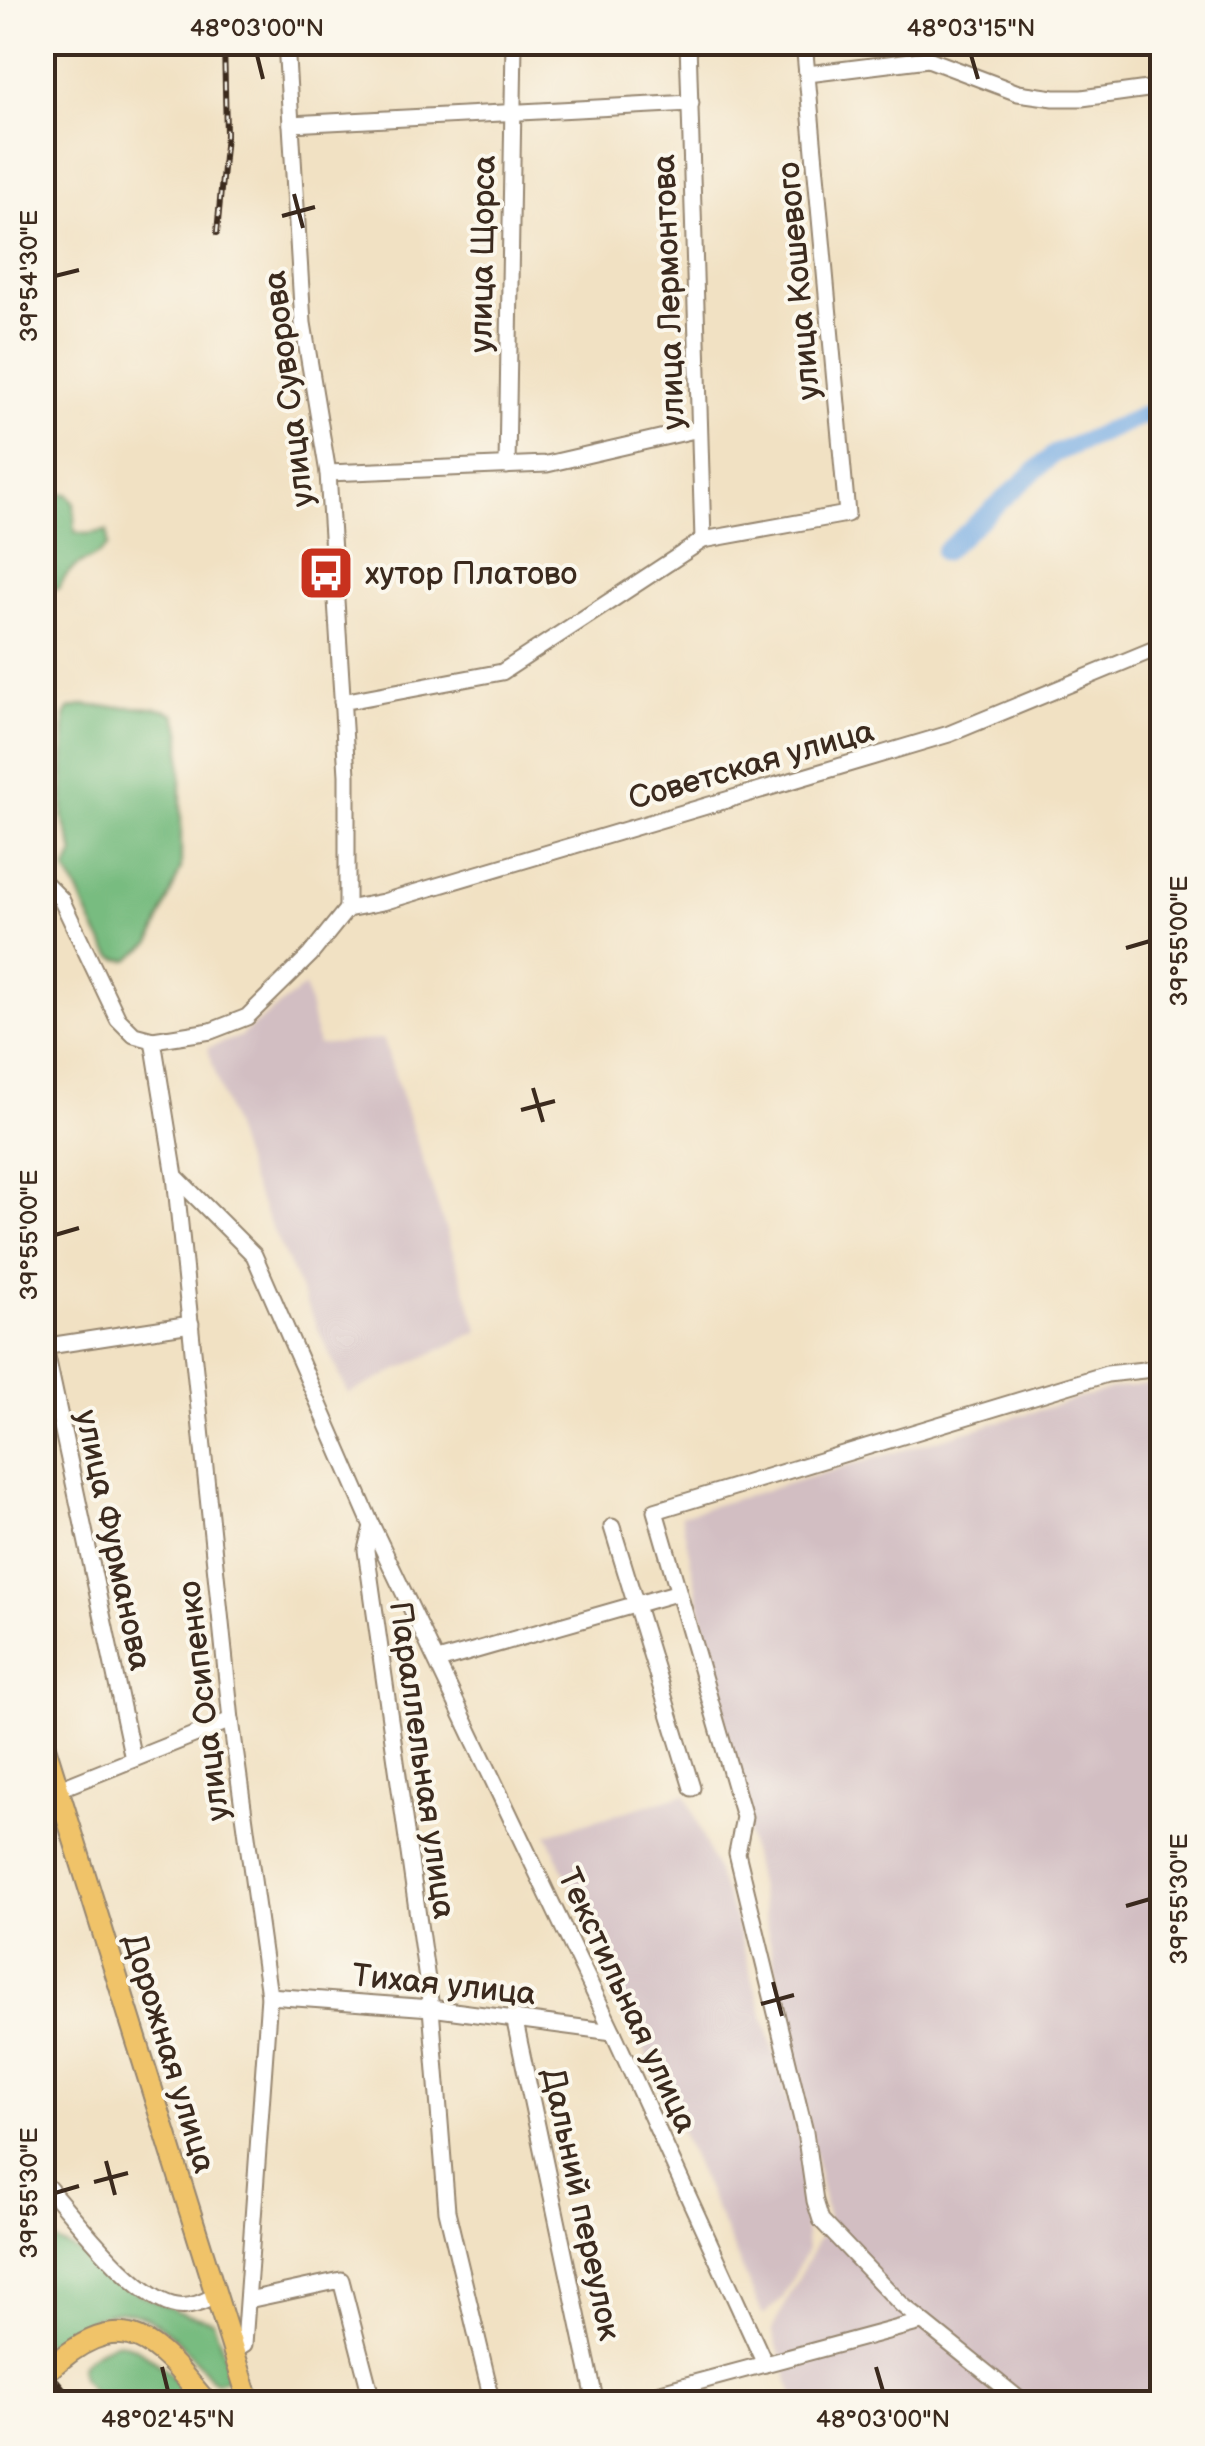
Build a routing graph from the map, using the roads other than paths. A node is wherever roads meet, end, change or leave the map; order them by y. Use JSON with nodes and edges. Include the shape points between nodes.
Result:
{"nodes":[{"id":1,"x":286,"y":42,"type":"edge"},
{"id":2,"x":514,"y":42,"type":"edge"},
{"id":3,"x":688,"y":42,"type":"edge"},
{"id":4,"x":804,"y":42,"type":"edge"},
{"id":5,"x":808,"y":74,"type":"junction"},
{"id":6,"x":1162,"y":86,"type":"edge"},
{"id":7,"x":690,"y":103,"type":"junction"},
{"id":8,"x":512,"y":111,"type":"junction"},
{"id":9,"x":291,"y":124,"type":"junction"},
{"id":10,"x":699,"y":428,"type":"junction"},
{"id":11,"x":507,"y":466,"type":"junction"},
{"id":12,"x":328,"y":473,"type":"junction"},
{"id":13,"x":703,"y":540,"type":"junction"},
{"id":14,"x":1162,"y":646,"type":"edge"},
{"id":15,"x":342,"y":702,"type":"junction"},
{"id":16,"x":42,"y":880,"type":"edge"},
{"id":17,"x":347,"y":909,"type":"junction"},
{"id":18,"x":153,"y":1040,"type":"junction"},
{"id":19,"x":175,"y":1176,"type":"junction"},
{"id":20,"x":191,"y":1324,"type":"junction"},
{"id":21,"x":43,"y":1342,"type":"edge"},
{"id":22,"x":1162,"y":1368,"type":"edge"},
{"id":23,"x":372,"y":1526,"type":"junction"},
{"id":24,"x":612,"y":1527,"type":"dead end"},
{"id":25,"x":676,"y":1593,"type":"junction"},
{"id":26,"x":634,"y":1604,"type":"junction"},
{"id":27,"x":438,"y":1661,"type":"junction"},
{"id":28,"x":231,"y":1720,"type":"junction"},
{"id":29,"x":42,"y":1737,"type":"edge"},
{"id":30,"x":133,"y":1759,"type":"junction"},
{"id":31,"x":692,"y":1788,"type":"dead end"},
{"id":32,"x":50,"y":1792,"type":"edge"},
{"id":33,"x":269,"y":1996,"type":"junction"},
{"id":34,"x":431,"y":2008,"type":"junction"},
{"id":35,"x":514,"y":2017,"type":"junction"},
{"id":36,"x":614,"y":2032,"type":"junction"},
{"id":37,"x":42,"y":2180,"type":"edge"},
{"id":38,"x":214,"y":2296,"type":"junction"},
{"id":39,"x":248,"y":2300,"type":"junction"},
{"id":40,"x":921,"y":2322,"type":"junction"},
{"id":41,"x":232,"y":2351,"type":"junction"},
{"id":42,"x":766,"y":2364,"type":"junction"},
{"id":43,"x":42,"y":2375,"type":"edge"},
{"id":44,"x":247,"y":2395,"type":"edge"},
{"id":45,"x":208,"y":2404,"type":"edge"},
{"id":46,"x":229,"y":2404,"type":"edge"},
{"id":47,"x":373,"y":2404,"type":"edge"},
{"id":48,"x":493,"y":2404,"type":"edge"},
{"id":49,"x":596,"y":2404,"type":"edge"},
{"id":50,"x":616,"y":2404,"type":"edge"},
{"id":51,"x":1024,"y":2404,"type":"edge"}],
"edges":[{"from":1,"to":9,"type":"street","name":"улица Суворова"},
{"from":2,"to":8,"type":"street","name":"улица Щорса"},
{"from":3,"to":7,"type":"street","name":"улица Лермонтова"},
{"from":4,"to":5,"type":"street","name":"улица Кошевого"},
{"from":5,"to":6,"type":"street","via":[[928,60],[1018,93],[1054,98]]},
{"from":5,"to":13,"type":"street","name":"улица Кошевого","via":[[847,514]]},
{"from":7,"to":8,"type":"street"},
{"from":7,"to":10,"type":"street","name":"улица Лермонтова"},
{"from":8,"to":9,"type":"street"},
{"from":8,"to":11,"type":"street","name":"улица Щорса"},
{"from":9,"to":12,"type":"street","name":"улица Суворова","via":[[304,322]]},
{"from":10,"to":11,"type":"street","via":[[547,464]]},
{"from":10,"to":13,"type":"street","name":"улица Лермонтова"},
{"from":11,"to":12,"type":"street"},
{"from":12,"to":15,"type":"street","name":"улица Суворова"},
{"from":13,"to":15,"type":"street","via":[[502,672]]},
{"from":14,"to":17,"type":"street","name":"Советская улица","via":[[949,734]]},
{"from":15,"to":17,"type":"street","name":"улица Суворова"},
{"from":16,"to":18,"type":"street","via":[[60,899],[118,1019],[134,1035]]},
{"from":17,"to":18,"type":"street","via":[[247,1017],[211,1031]]},
{"from":18,"to":19,"type":"street","name":"улица Осипенко"},
{"from":19,"to":20,"type":"street","name":"улица Осипенко"},
{"from":19,"to":23,"type":"street","name":"Параллельная улица","via":[[254,1255]]},
{"from":20,"to":21,"type":"street"},
{"from":20,"to":28,"type":"street","name":"улица Осипенко"},
{"from":21,"to":30,"type":"street","name":"улица Фурманова"},
{"from":22,"to":25,"type":"street","via":[[1107,1374],[654,1511]]},
{"from":23,"to":27,"type":"street","name":"Текстильная улица"},
{"from":23,"to":34,"type":"street","name":"Параллельная улица","via":[[366,1550]]},
{"from":24,"to":26,"type":"street"},
{"from":25,"to":26,"type":"street"},
{"from":25,"to":40,"type":"street","via":[[744,1816],[737,1853],[805,2132],[817,2211]]},
{"from":26,"to":27,"type":"street"},
{"from":26,"to":31,"type":"street"},
{"from":27,"to":36,"type":"street","name":"Текстильная улица"},
{"from":28,"to":30,"type":"street"},
{"from":28,"to":33,"type":"street","name":"улица Осипенко"},
{"from":29,"to":32,"type":"main road","name":"Дорожная улица"},
{"from":30,"to":32,"type":"street"},
{"from":32,"to":38,"type":"main road","name":"Дорожная улица"},
{"from":33,"to":34,"type":"street","name":"Тихая улица"},
{"from":33,"to":39,"type":"street","name":"улица Осипенко"},
{"from":34,"to":35,"type":"street","name":"Тихая улица"},
{"from":34,"to":48,"type":"street","name":"Параллельная улица","via":[[447,2211]]},
{"from":35,"to":36,"type":"street","name":"Тихая улица"},
{"from":35,"to":49,"type":"street","name":"Дальний переулок"},
{"from":36,"to":42,"type":"street","name":"Текстильная улица"},
{"from":37,"to":38,"type":"street","via":[[148,2294],[178,2306]]},
{"from":38,"to":41,"type":"main road","name":"Дорожная улица"},
{"from":39,"to":41,"type":"street","name":"улица Осипенко","via":[[244,2344]]},
{"from":39,"to":47,"type":"street","via":[[342,2280]]},
{"from":40,"to":42,"type":"street"},
{"from":40,"to":51,"type":"street"},
{"from":41,"to":44,"type":"main road","name":"Дорожная улица"},
{"from":42,"to":50,"type":"street"},
{"from":43,"to":45,"type":"main road","bridge":true,"via":[[96,2336],[130,2333],[161,2350]]},
{"from":44,"to":46,"type":"main road"}]}
